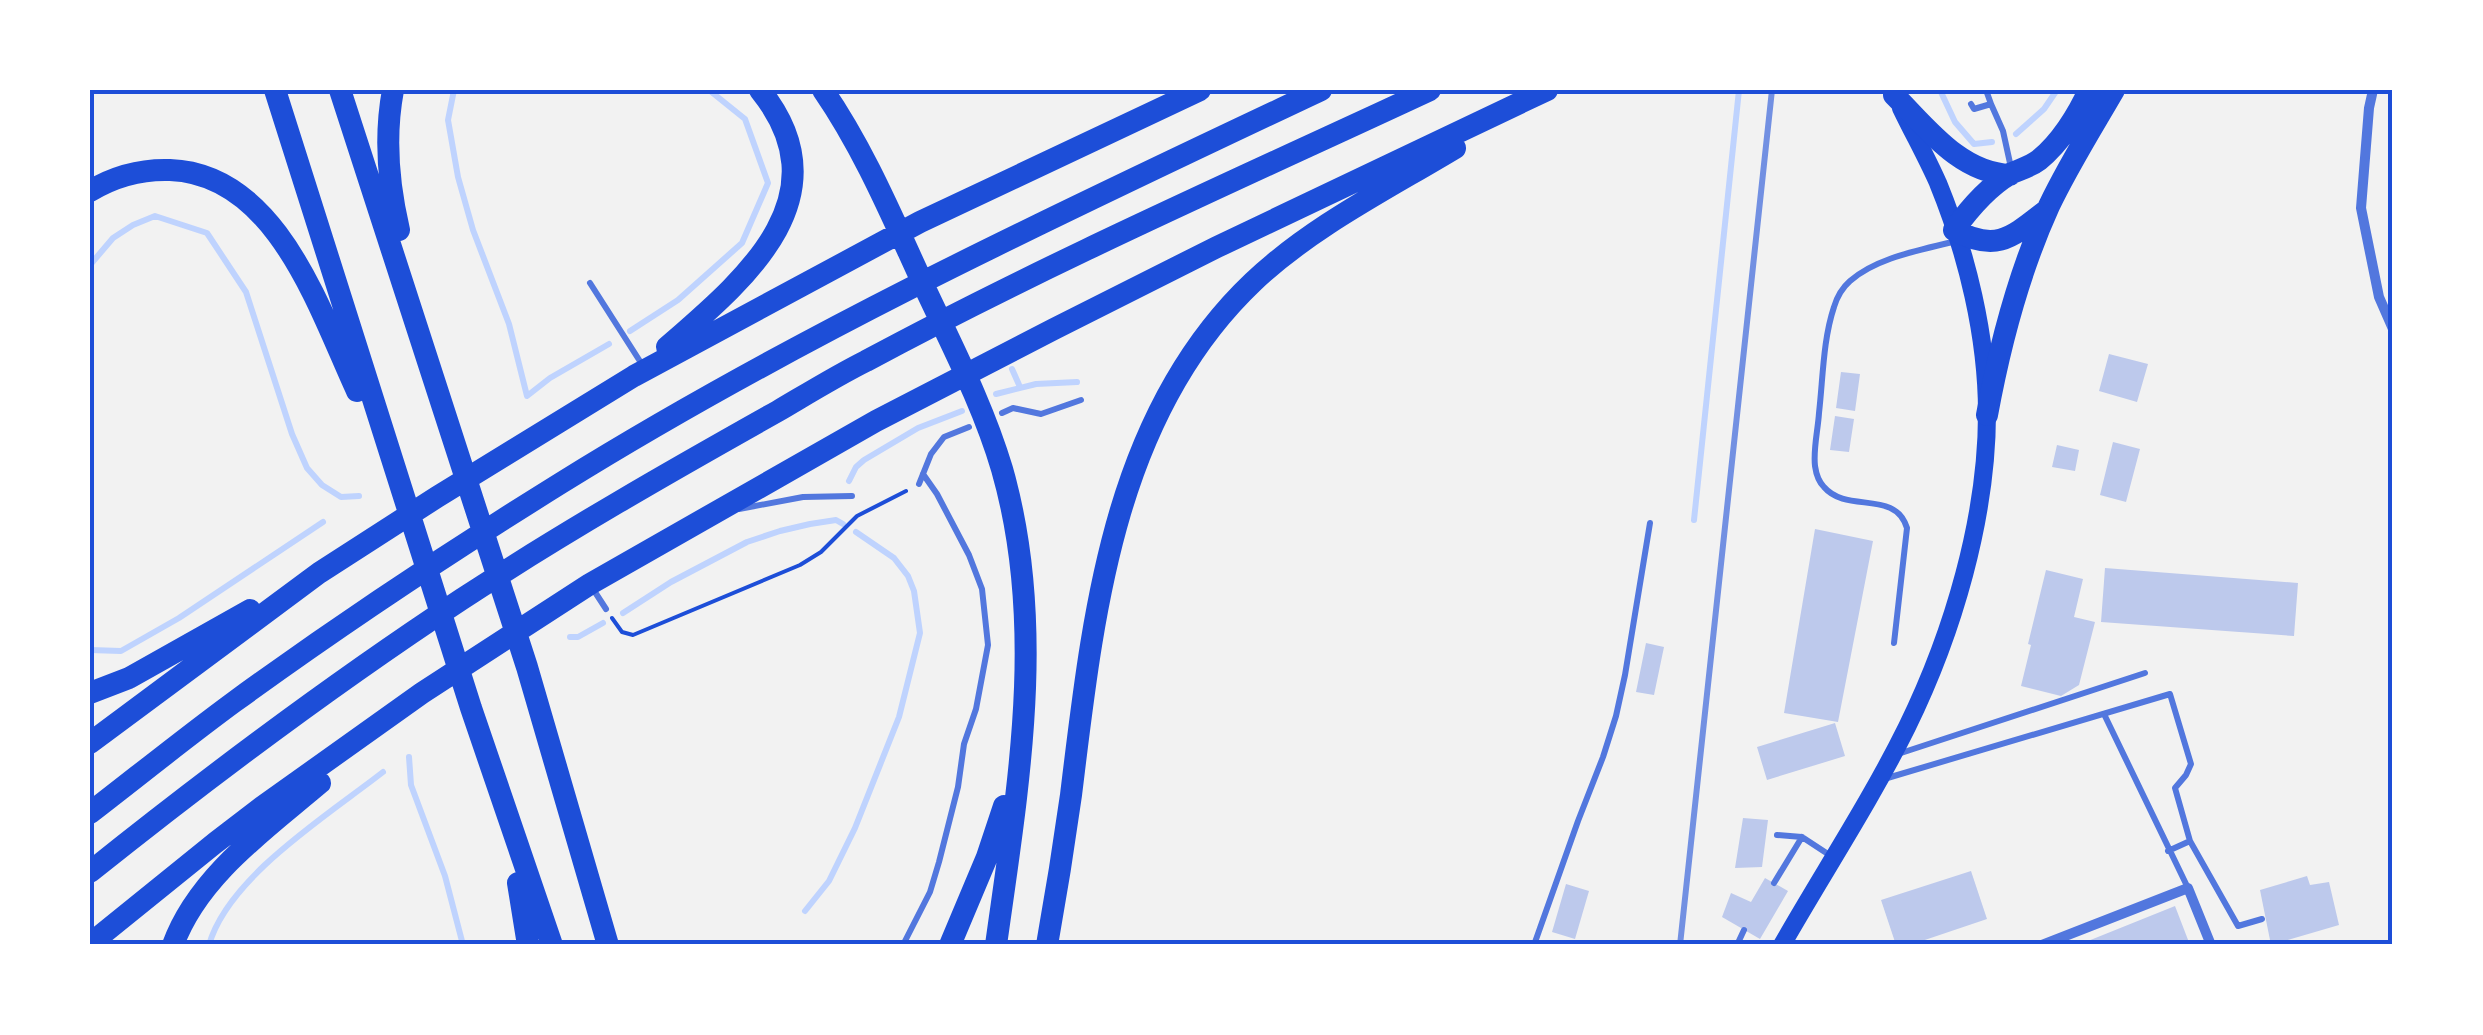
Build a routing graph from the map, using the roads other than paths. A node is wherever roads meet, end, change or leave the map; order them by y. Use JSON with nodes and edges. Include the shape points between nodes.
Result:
{"nodes":[{"id":1,"x":275,"y":90,"type":"edge"},
{"id":2,"x":340,"y":90,"type":"edge"},
{"id":3,"x":393,"y":90,"type":"edge"},
{"id":4,"x":760,"y":90,"type":"edge"},
{"id":5,"x":823,"y":90,"type":"edge"},
{"id":6,"x":1200,"y":90,"type":"edge"},
{"id":7,"x":1321,"y":90,"type":"edge"},
{"id":8,"x":1430,"y":90,"type":"edge"},
{"id":9,"x":1548,"y":90,"type":"edge"},
{"id":10,"x":1986,"y":90,"type":"edge"},
{"id":11,"x":2089,"y":90,"type":"edge"},
{"id":12,"x":2114,"y":90,"type":"edge"},
{"id":13,"x":2373,"y":90,"type":"edge"},
{"id":14,"x":1893,"y":93,"type":"edge"},
{"id":15,"x":1971,"y":104,"type":"dead end"},
{"id":16,"x":1991,"y":104,"type":"junction"},
{"id":17,"x":2016,"y":172,"type":"junction"},
{"id":18,"x":90,"y":191,"type":"edge"},
{"id":19,"x":2047,"y":210,"type":"junction"},
{"id":20,"x":1956,"y":235,"type":"junction"},
{"id":21,"x":590,"y":283,"type":"dead end"},
{"id":22,"x":2393,"y":329,"type":"edge"},
{"id":23,"x":639,"y":372,"type":"junction"},
{"id":24,"x":1081,"y":400,"type":"dead end"},
{"id":25,"x":1002,"y":413,"type":"dead end"},
{"id":26,"x":1987,"y":416,"type":"junction"},
{"id":27,"x":969,"y":427,"type":"dead end"},
{"id":28,"x":455,"y":442,"type":"junction"},
{"id":29,"x":923,"y":474,"type":"junction"},
{"id":30,"x":398,"y":480,"type":"junction"},
{"id":31,"x":919,"y":484,"type":"road end"},
{"id":32,"x":852,"y":496,"type":"dead end"},
{"id":33,"x":711,"y":514,"type":"junction"},
{"id":34,"x":1650,"y":523,"type":"dead end"},
{"id":35,"x":319,"y":574,"type":"junction"},
{"id":36,"x":590,"y":584,"type":"junction"},
{"id":37,"x":606,"y":609,"type":"road end"},
{"id":38,"x":1894,"y":643,"type":"dead end"},
{"id":39,"x":2145,"y":674,"type":"dead end"},
{"id":40,"x":90,"y":692,"type":"edge"},
{"id":41,"x":422,"y":693,"type":"junction"},
{"id":42,"x":1025,"y":700,"type":"junction"},
{"id":43,"x":2104,"y":714,"type":"junction"},
{"id":44,"x":90,"y":743,"type":"edge"},
{"id":45,"x":1892,"y":756,"type":"junction"},
{"id":46,"x":1878,"y":781,"type":"junction"},
{"id":47,"x":498,"y":792,"type":"junction"},
{"id":48,"x":90,"y":813,"type":"edge"},
{"id":49,"x":1776,"y":835,"type":"dead end"},
{"id":50,"x":1802,"y":837,"type":"junction"},
{"id":51,"x":2190,"y":841,"type":"junction"},
{"id":52,"x":2168,"y":851,"type":"junction"},
{"id":53,"x":1832,"y":857,"type":"junction"},
{"id":54,"x":90,"y":872,"type":"edge"},
{"id":55,"x":1774,"y":883,"type":"dead end"},
{"id":56,"x":2188,"y":888,"type":"junction"},
{"id":57,"x":2262,"y":919,"type":"dead end"},
{"id":58,"x":1744,"y":930,"type":"dead end"},
{"id":59,"x":90,"y":944,"type":"edge"},
{"id":60,"x":172,"y":945,"type":"edge"},
{"id":61,"x":528,"y":945,"type":"edge"},
{"id":62,"x":552,"y":945,"type":"edge"},
{"id":63,"x":608,"y":945,"type":"edge"},
{"id":64,"x":904,"y":945,"type":"edge"},
{"id":65,"x":950,"y":945,"type":"edge"},
{"id":66,"x":996,"y":945,"type":"edge"},
{"id":67,"x":1047,"y":945,"type":"edge"},
{"id":68,"x":1534,"y":945,"type":"edge"},
{"id":69,"x":1737,"y":945,"type":"edge"},
{"id":70,"x":1782,"y":945,"type":"edge"},
{"id":71,"x":2042,"y":945,"type":"edge"},
{"id":72,"x":2210,"y":945,"type":"edge"}],
"edges":[{"from":1,"to":30,"type":"highway"},
{"from":2,"to":28,"type":"highway"},
{"from":3,"to":28,"type":"highway","via":[[387,130],[392,193]]},
{"from":4,"to":23,"type":"highway","via":[[783,125],[791,154],[781,222],[738,283]]},
{"from":5,"to":42,"type":"highway","via":[[869,168],[997,454],[1021,566]]},
{"from":6,"to":23,"type":"highway","via":[[920,222]]},
{"from":7,"to":48,"type":"highway","via":[[832,329],[562,482],[303,653]]},
{"from":8,"to":54,"type":"highway","via":[[1077,254],[865,361],[694,458],[367,664]]},
{"from":9,"to":33,"type":"highway","via":[[1138,286]]},
{"from":9,"to":67,"type":"highway","via":[[1270,268],[1229,308],[1180,373],[1140,452],[1109,549]]},
{"from":10,"to":16,"type":"lane"},
{"from":11,"to":17,"type":"highway","via":[[2058,141]]},
{"from":12,"to":19,"type":"highway"},
{"from":13,"to":22,"type":"street","via":[[2360,208]]},
{"from":14,"to":17,"type":"highway","via":[[1970,165]]},
{"from":14,"to":20,"type":"main road"},
{"from":15,"to":16,"type":"lane","via":[[1974,110]]},
{"from":16,"to":17,"type":"lane"},
{"from":17,"to":20,"type":"highway","via":[[1974,205]]},
{"from":18,"to":30,"type":"highway","via":[[134,173],[175,170],[221,182],[256,208],[312,294]]},
{"from":19,"to":20,"type":"highway","via":[[1995,241]]},
{"from":19,"to":26,"type":"highway","via":[[2015,298]]},
{"from":20,"to":26,"type":"main road","via":[[1979,329]]},
{"from":20,"to":38,"type":"lane","via":[[1851,280],[1834,306],[1826,344],[1818,477],[1844,500],[1882,504],[1904,521]]},
{"from":21,"to":23,"type":"lane"},
{"from":23,"to":35,"type":"highway"},
{"from":24,"to":25,"type":"lane","via":[[1041,414],[1013,408]]},
{"from":26,"to":45,"type":"main road","via":[[1962,586],[1942,648]]},
{"from":27,"to":29,"type":"lane","via":[[944,437]]},
{"from":28,"to":63,"type":"highway"},
{"from":29,"to":31,"type":"lane"},
{"from":29,"to":64,"type":"lane","via":[[982,589],[988,645],[939,862]]},
{"from":30,"to":47,"type":"highway"},
{"from":32,"to":33,"type":"lane","via":[[803,496]]},
{"from":33,"to":36,"type":"highway"},
{"from":34,"to":68,"type":"lane","via":[[1616,716]]},
{"from":35,"to":40,"type":"highway","via":[[129,678]]},
{"from":35,"to":44,"type":"highway"},
{"from":36,"to":37,"type":"lane"},
{"from":36,"to":41,"type":"highway"},
{"from":39,"to":45,"type":"lane"},
{"from":41,"to":59,"type":"highway","via":[[214,843]]},
{"from":41,"to":60,"type":"highway","via":[[232,860],[190,910]]},
{"from":42,"to":65,"type":"highway","via":[[1001,817]]},
{"from":42,"to":66,"type":"highway"},
{"from":43,"to":46,"type":"lane"},
{"from":43,"to":51,"type":"lane","via":[[2170,694],[2191,764],[2174,788]]},
{"from":43,"to":52,"type":"lane"},
{"from":45,"to":46,"type":"main road"},
{"from":46,"to":53,"type":"main road"},
{"from":47,"to":61,"type":"highway"},
{"from":47,"to":62,"type":"highway"},
{"from":49,"to":50,"type":"lane"},
{"from":50,"to":53,"type":"lane"},
{"from":50,"to":55,"type":"lane"},
{"from":51,"to":52,"type":"lane"},
{"from":51,"to":57,"type":"lane","via":[[2238,926]]},
{"from":52,"to":56,"type":"lane"},
{"from":53,"to":70,"type":"main road"},
{"from":56,"to":71,"type":"street"},
{"from":56,"to":72,"type":"street"},
{"from":58,"to":69,"type":"lane"}]}
